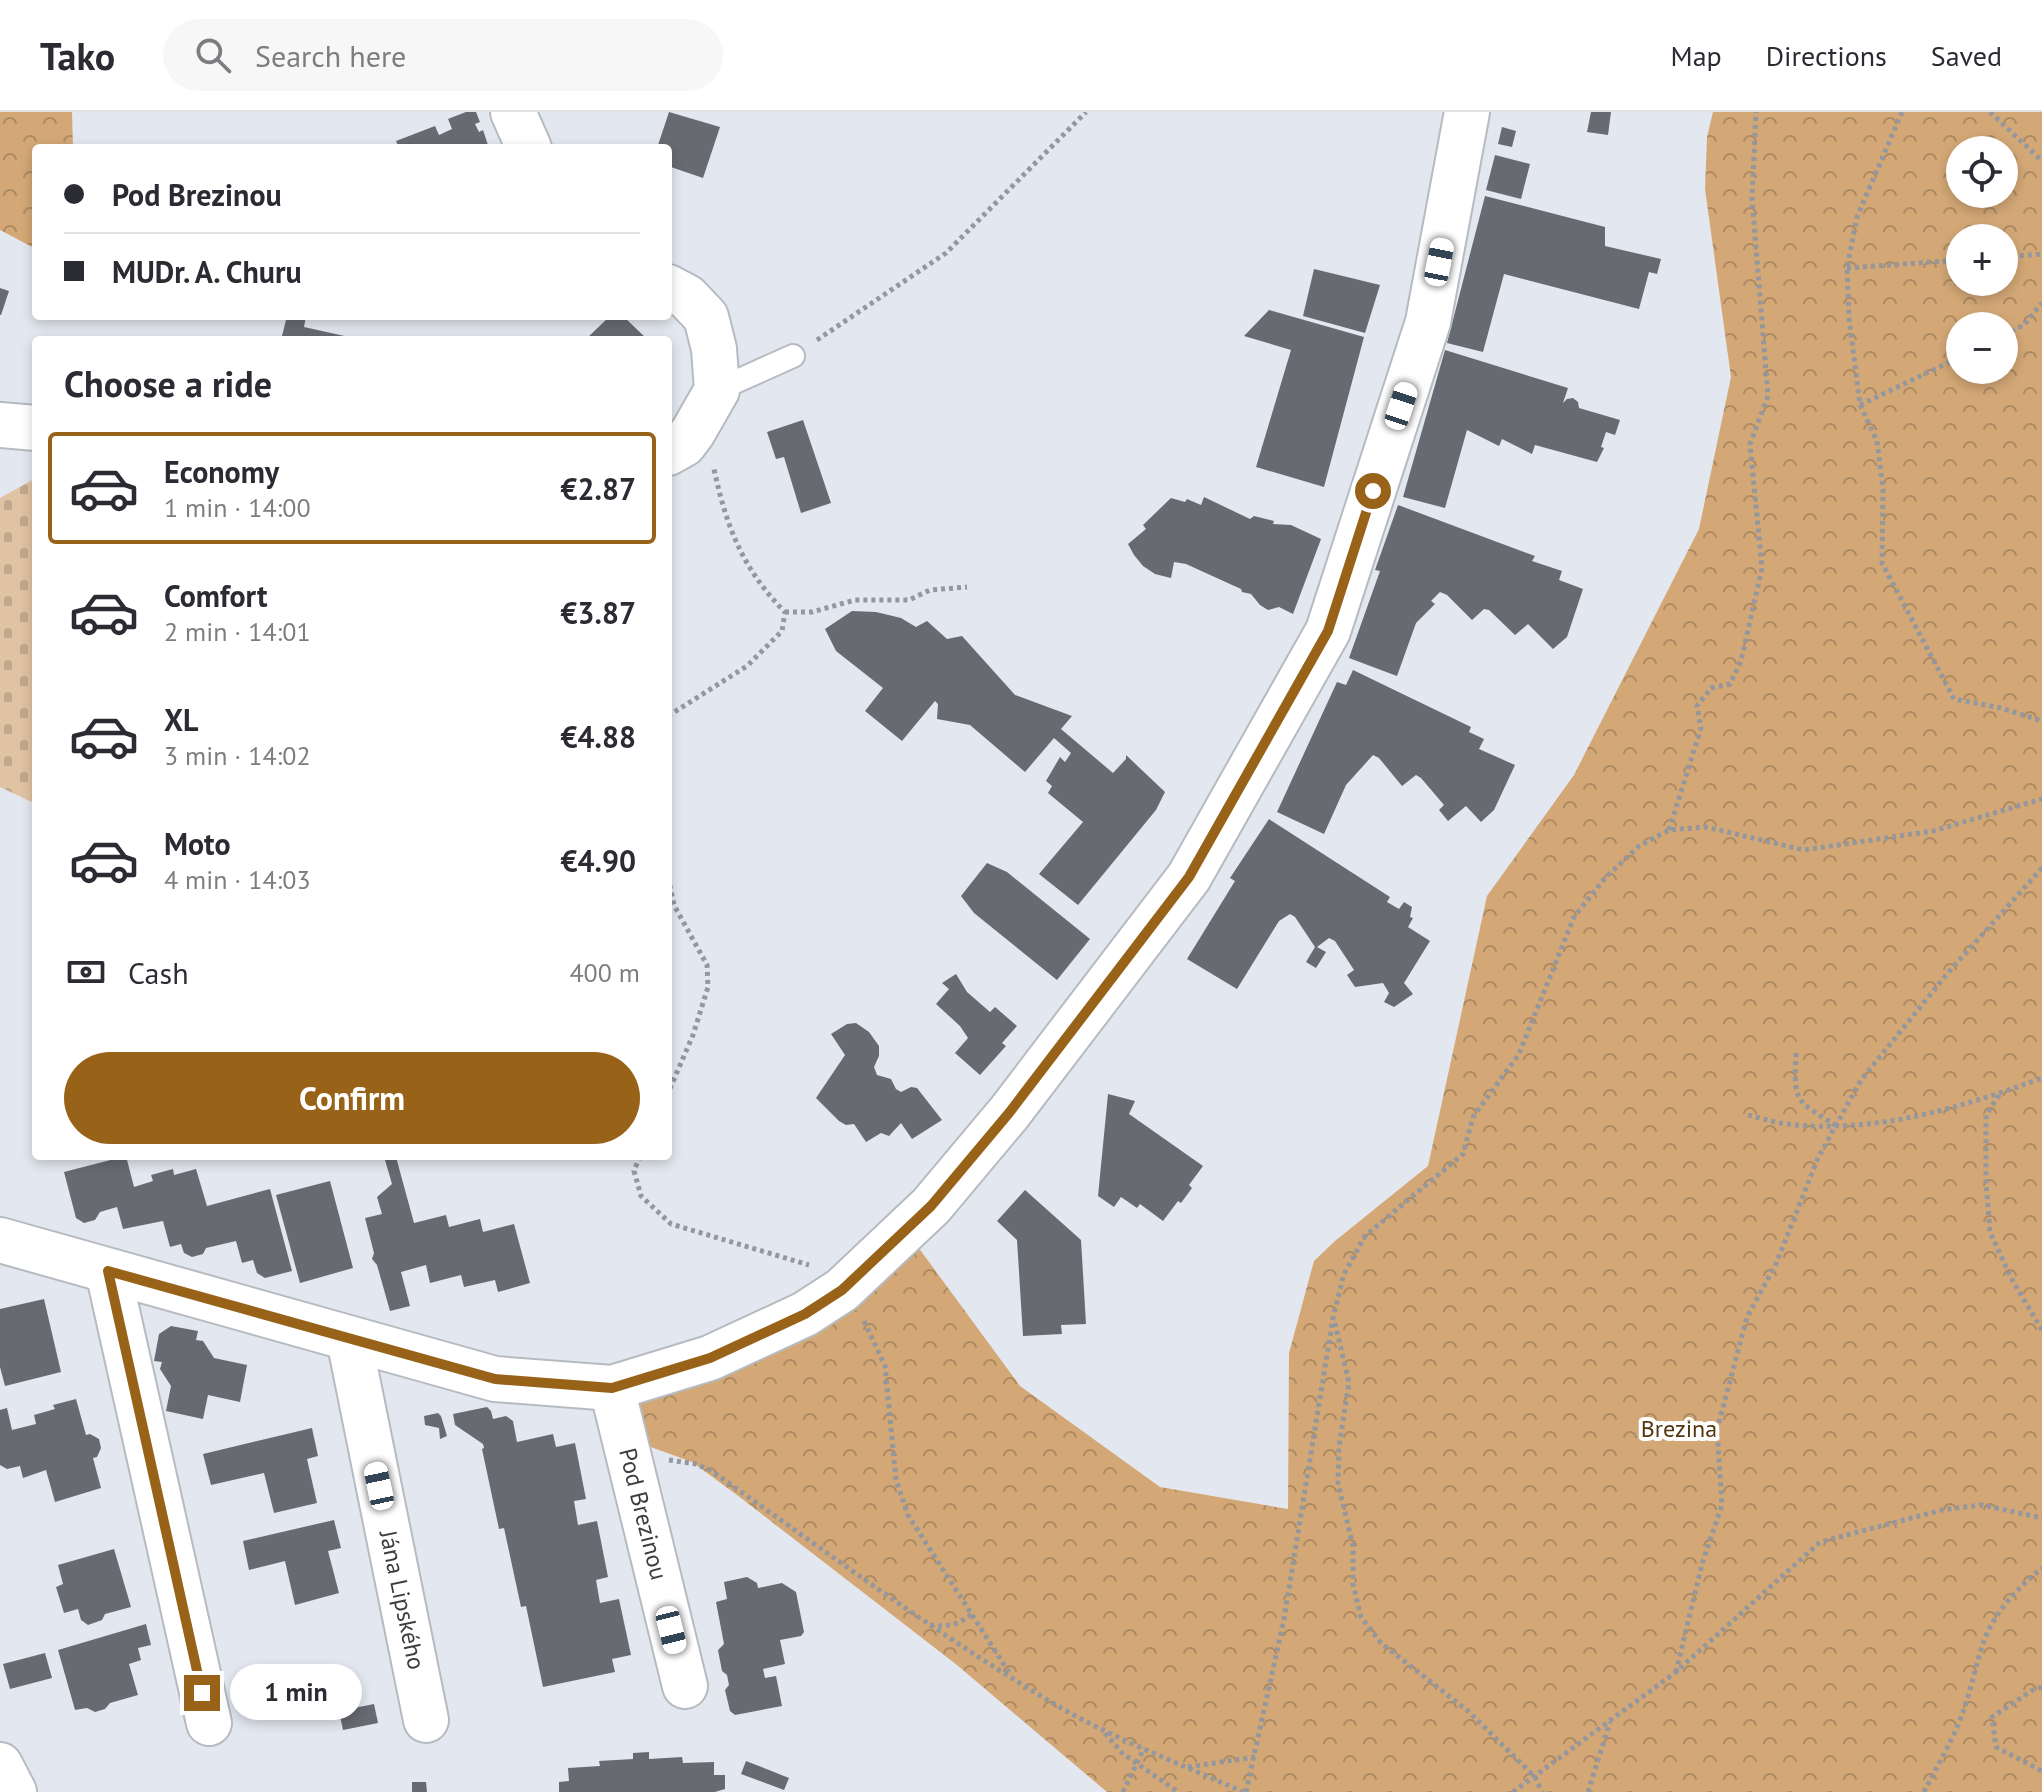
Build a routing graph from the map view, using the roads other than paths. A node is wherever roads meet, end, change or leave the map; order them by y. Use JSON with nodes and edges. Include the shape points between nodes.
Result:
{"nodes":[{"id":1,"x":513,"y":112,"type":"edge"},
{"id":2,"x":1467,"y":112,"type":"edge"},
{"id":3,"x":527,"y":144,"type":"edge"},
{"id":4,"x":672,"y":289,"type":"edge"},
{"id":5,"x":793,"y":356,"type":"road end"},
{"id":6,"x":717,"y":390,"type":"junction"},
{"id":7,"x":0,"y":425,"type":"edge"},
{"id":8,"x":32,"y":428,"type":"edge"},
{"id":9,"x":672,"y":451,"type":"edge"},
{"id":10,"x":0,"y":1240,"type":"edge"},
{"id":11,"x":108,"y":1271,"type":"junction"},
{"id":12,"x":349,"y":1339,"type":"junction"},
{"id":13,"x":612,"y":1388,"type":"junction"},
{"id":14,"x":685,"y":1686,"type":"dead end"},
{"id":15,"x":426,"y":1720,"type":"dead end"},
{"id":16,"x":209,"y":1723,"type":"dead end"},
{"id":17,"x":0,"y":1765,"type":"edge"},
{"id":18,"x":14,"y":1792,"type":"edge"}],
"edges":[{"from":1,"to":3,"type":"street"},
{"from":2,"to":13,"type":"street","via":[[1428,322],[1328,631],[1189,877],[1009,1113],[851,1303],[805,1314],[710,1358]]},
{"from":4,"to":6,"type":"street","via":[[706,317]]},
{"from":5,"to":6,"type":"lane"},
{"from":6,"to":9,"type":"street","via":[[693,432]]},
{"from":7,"to":8,"type":"street"},
{"from":10,"to":11,"type":"street"},
{"from":11,"to":12,"type":"street"},
{"from":11,"to":16,"type":"street"},
{"from":12,"to":13,"type":"street","via":[[495,1379]]},
{"from":12,"to":15,"type":"street","name":"Jána Lipského"},
{"from":13,"to":14,"type":"street","name":"Pod Brezinou"},
{"from":17,"to":18,"type":"street"}]}
